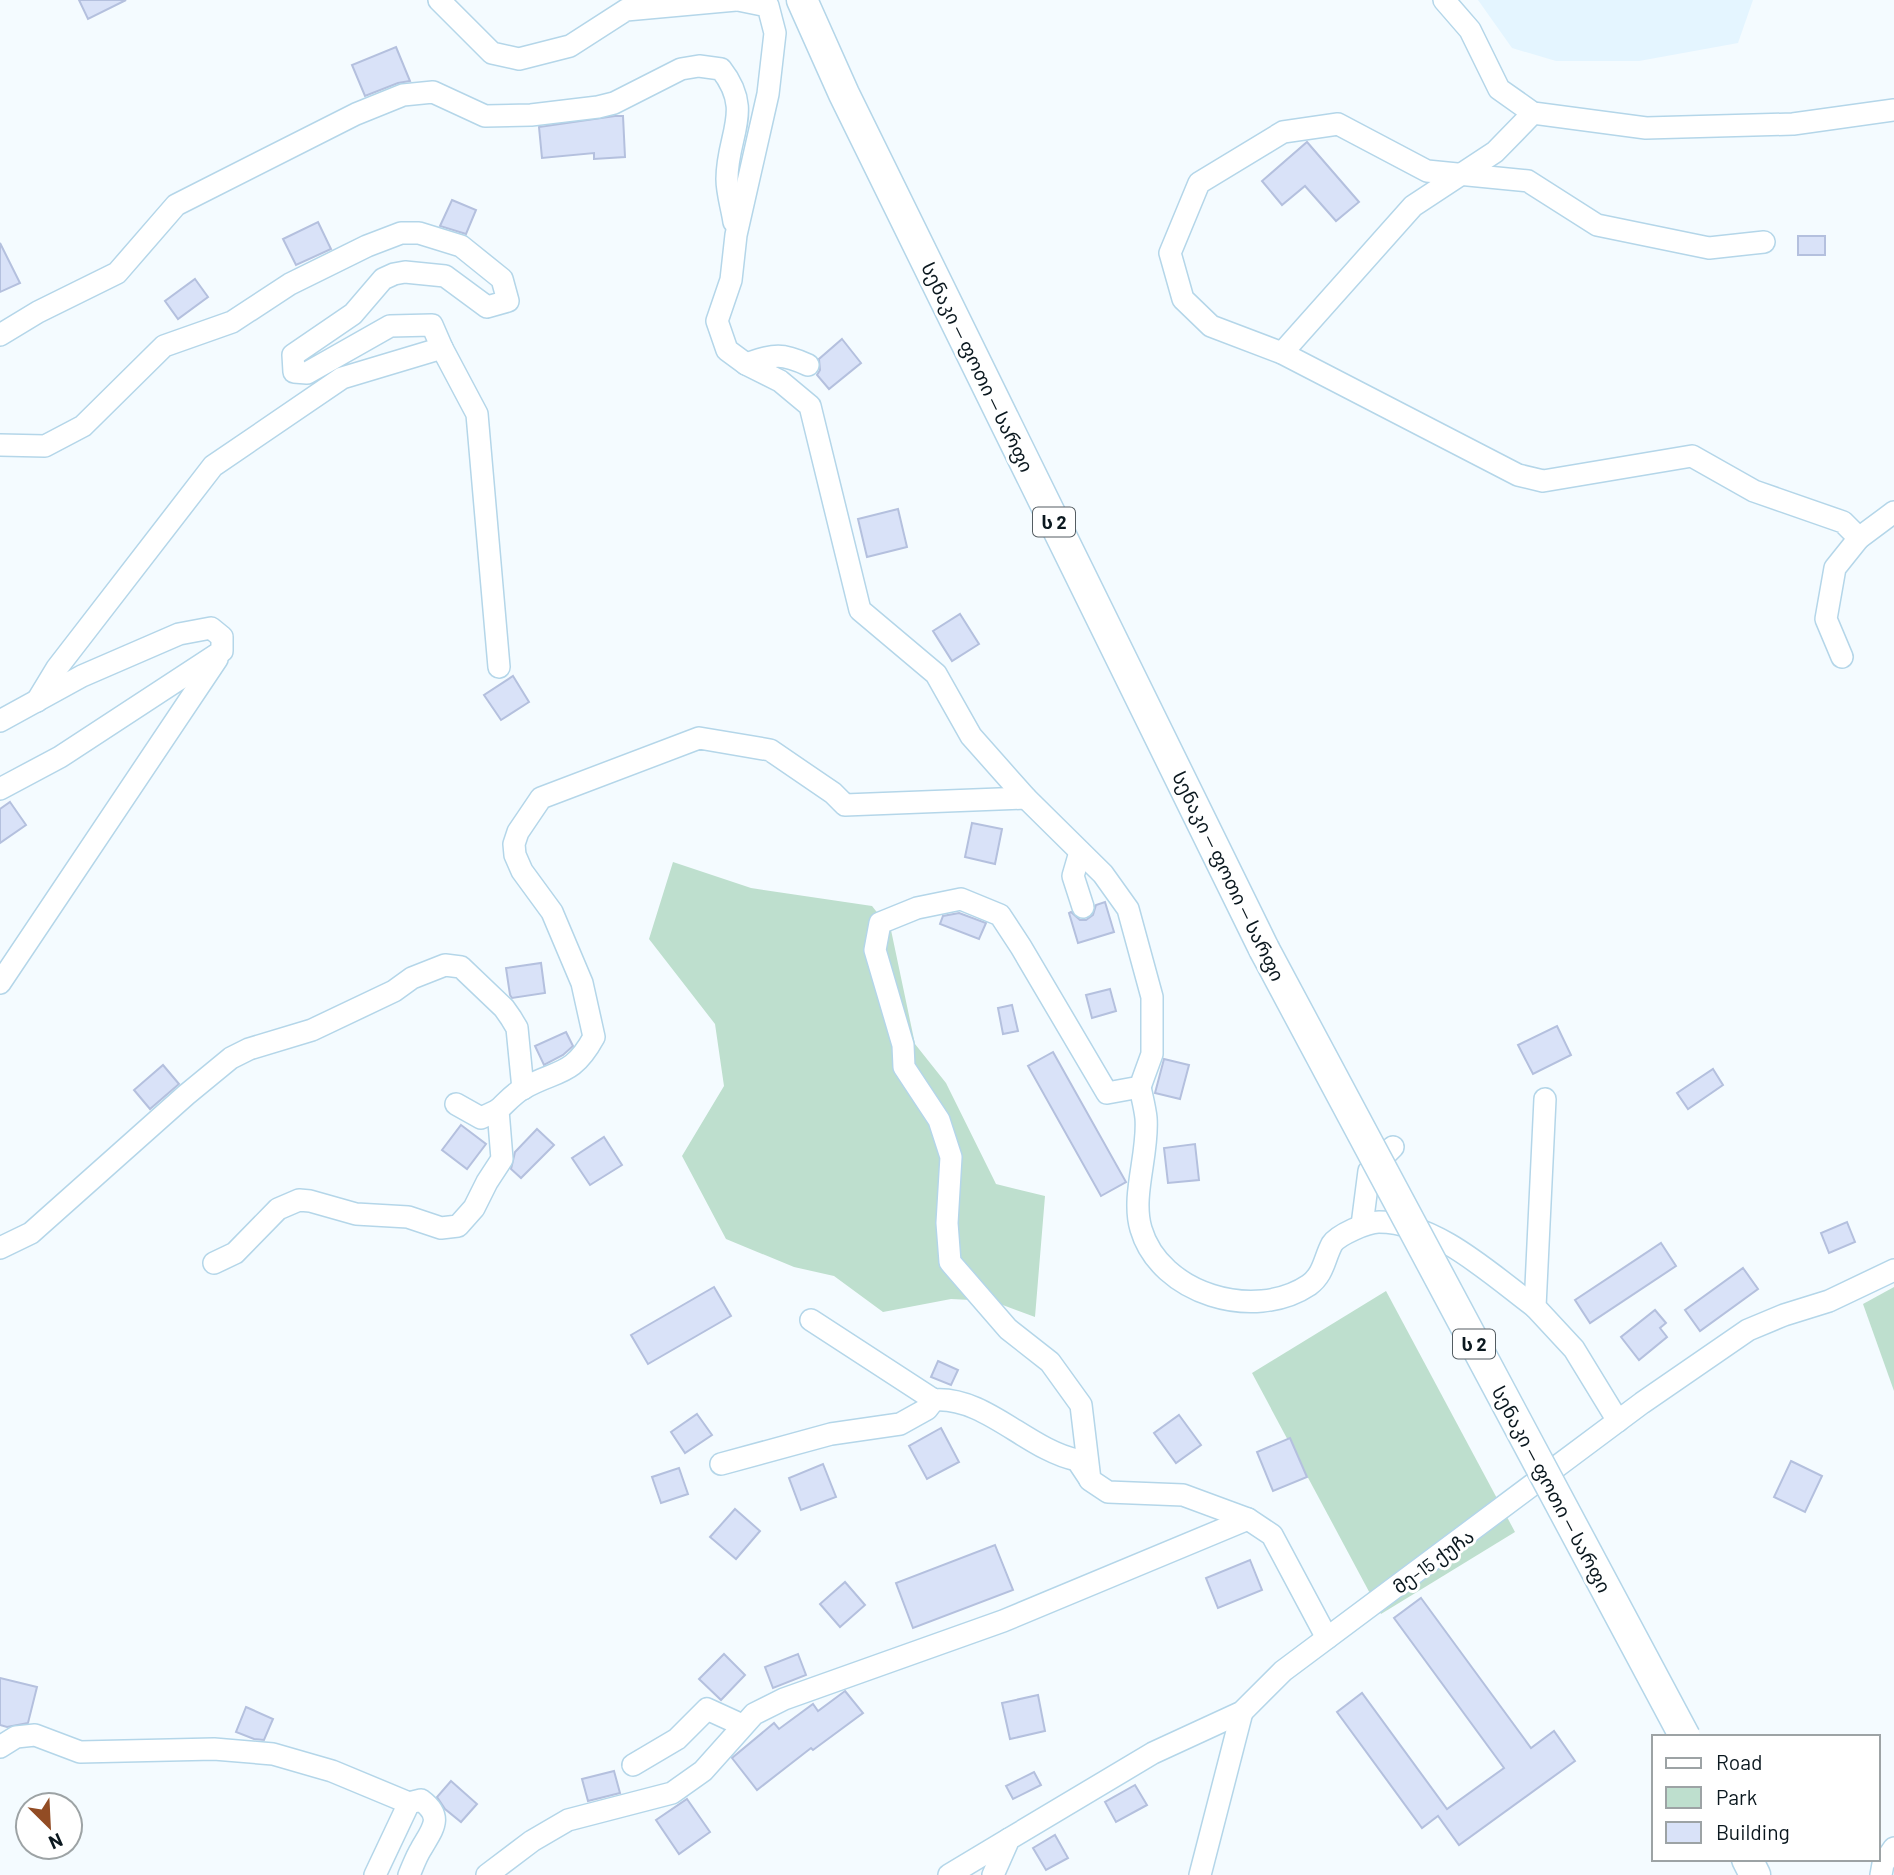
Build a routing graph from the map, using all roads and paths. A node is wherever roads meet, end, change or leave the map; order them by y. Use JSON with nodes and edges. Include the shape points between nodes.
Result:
{"nodes":[{"id":1,"x":439,"y":0,"type":"edge"},
{"id":2,"x":737,"y":0,"type":"edge"},
{"id":3,"x":802,"y":0,"type":"edge"},
{"id":4,"x":1444,"y":0,"type":"edge"},
{"id":5,"x":1894,"y":110,"type":"edge"},
{"id":6,"x":1533,"y":113,"type":"junction"},
{"id":7,"x":1461,"y":174,"type":"junction"},
{"id":8,"x":736,"y":235,"type":"junction"},
{"id":9,"x":1764,"y":242,"type":"dead end"},
{"id":10,"x":0,"y":335,"type":"edge"},
{"id":11,"x":442,"y":348,"type":"junction"},
{"id":12,"x":1282,"y":353,"type":"junction"},
{"id":13,"x":746,"y":364,"type":"junction"},
{"id":14,"x":808,"y":365,"type":"dead end"},
{"id":15,"x":0,"y":444,"type":"edge"},
{"id":16,"x":1894,"y":512,"type":"edge"},
{"id":17,"x":1859,"y":538,"type":"junction"},
{"id":18,"x":222,"y":651,"type":"junction"},
{"id":19,"x":1842,"y":657,"type":"dead end"},
{"id":20,"x":499,"y":667,"type":"dead end"},
{"id":21,"x":37,"y":701,"type":"junction"},
{"id":22,"x":0,"y":721,"type":"edge"},
{"id":23,"x":0,"y":789,"type":"edge"},
{"id":24,"x":1026,"y":798,"type":"junction"},
{"id":25,"x":1080,"y":852,"type":"junction"},
{"id":26,"x":1083,"y":907,"type":"dead end"},
{"id":27,"x":0,"y":982,"type":"edge"},
{"id":28,"x":1140,"y":1087,"type":"junction"},
{"id":29,"x":523,"y":1089,"type":"junction"},
{"id":30,"x":1545,"y":1099,"type":"dead end"},
{"id":31,"x":456,"y":1104,"type":"dead end"},
{"id":32,"x":498,"y":1110,"type":"junction"},
{"id":33,"x":1393,"y":1147,"type":"dead end"},
{"id":34,"x":1362,"y":1225,"type":"junction"},
{"id":35,"x":0,"y":1248,"type":"edge"},
{"id":36,"x":214,"y":1264,"type":"dead end"},
{"id":37,"x":1894,"y":1270,"type":"edge"},
{"id":38,"x":1535,"y":1307,"type":"junction"},
{"id":39,"x":811,"y":1320,"type":"dead end"},
{"id":40,"x":934,"y":1400,"type":"junction"},
{"id":41,"x":1618,"y":1421,"type":"junction"},
{"id":42,"x":721,"y":1464,"type":"dead end"},
{"id":43,"x":1090,"y":1480,"type":"junction"},
{"id":44,"x":1248,"y":1520,"type":"junction"},
{"id":45,"x":1327,"y":1638,"type":"junction"},
{"id":46,"x":1242,"y":1712,"type":"junction"},
{"id":47,"x":742,"y":1725,"type":"junction"},
{"id":48,"x":1684,"y":1735,"type":"edge"},
{"id":49,"x":0,"y":1747,"type":"edge"},
{"id":50,"x":633,"y":1765,"type":"dead end"},
{"id":51,"x":409,"y":1803,"type":"junction"},
{"id":52,"x":1009,"y":1839,"type":"junction"},
{"id":53,"x":1894,"y":1848,"type":"edge"},
{"id":54,"x":375,"y":1875,"type":"edge"},
{"id":55,"x":409,"y":1875,"type":"edge"},
{"id":56,"x":487,"y":1875,"type":"edge"},
{"id":57,"x":949,"y":1875,"type":"edge"},
{"id":58,"x":993,"y":1875,"type":"edge"},
{"id":59,"x":1200,"y":1875,"type":"edge"},
{"id":60,"x":1881,"y":1875,"type":"edge"}],
"edges":[{"from":1,"to":2,"type":"street","via":[[492,53],[519,59],[570,46],[626,10]]},
{"from":2,"to":8,"type":"street","via":[[768,6],[775,33],[768,94]]},
{"from":3,"to":48,"type":"highway","name":"სენაკი — ფოთი — სარფი","number":"ს 2","bridge":true,"via":[[1264,949]]},
{"from":4,"to":6,"type":"street","via":[[1470,30],[1499,89]]},
{"from":5,"to":6,"type":"street","via":[[1793,124],[1646,128]]},
{"from":6,"to":7,"type":"street","via":[[1495,152]]},
{"from":7,"to":9,"type":"street","via":[[1528,181],[1597,225],[1709,248]]},
{"from":7,"to":12,"type":"street","via":[[1413,206]]},
{"from":7,"to":12,"type":"street","via":[[1427,171],[1338,124],[1283,132],[1199,183],[1170,253],[1183,299],[1211,326]]},
{"from":8,"to":10,"type":"street","via":[[727,178],[739,109],[732,84],[721,69],[681,69],[614,103],[531,115],[485,116],[433,92],[422,92],[356,114],[176,205],[117,273]]},
{"from":8,"to":13,"type":"street","via":[[731,280],[717,321],[727,350]]},
{"from":11,"to":15,"type":"street","via":[[432,325],[390,326],[313,371],[294,372],[293,355],[353,314],[383,279],[394,274],[440,274],[487,307],[508,302],[502,279],[461,246],[419,233],[401,233],[290,284],[232,322],[164,345],[83,426],[45,446]]},
{"from":11,"to":20,"type":"street","via":[[477,414]]},
{"from":11,"to":21,"type":"street","via":[[342,377],[213,466],[57,668]]},
{"from":12,"to":17,"type":"street","via":[[1518,475],[1543,481],[1692,456],[1754,491],[1843,522]]},
{"from":13,"to":14,"type":"street","via":[[776,354]]},
{"from":13,"to":24,"type":"street","via":[[780,381],[810,405],[859,610],[936,674],[971,736]]},
{"from":16,"to":17,"type":"street"},
{"from":17,"to":19,"type":"street","via":[[1835,568],[1826,619]]},
{"from":18,"to":21,"type":"street","via":[[222,637],[211,628],[179,634]]},
{"from":18,"to":23,"type":"street","via":[[60,757]]},
{"from":18,"to":27,"type":"street"},
{"from":21,"to":22,"type":"street"},
{"from":24,"to":25,"type":"street"},
{"from":24,"to":29,"type":"street","via":[[845,805],[771,750],[699,738],[541,798],[518,832],[515,855],[552,912],[582,983],[594,1037],[574,1064]]},
{"from":25,"to":26,"type":"street","via":[[1073,876]]},
{"from":25,"to":28,"type":"street","via":[[1128,909],[1152,997],[1152,1054]]},
{"from":28,"to":34,"type":"street","via":[[1146,1118],[1138,1213],[1141,1230],[1155,1256],[1190,1287],[1241,1301],[1282,1297],[1321,1274],[1333,1241]]},
{"from":28,"to":43,"type":"street","via":[[1107,1093],[1000,915],[961,899],[917,908],[880,923],[875,950],[903,1045],[904,1068],[939,1120],[951,1157],[950,1262],[1008,1329],[1050,1362],[1081,1405]]},
{"from":29,"to":32,"type":"street"},
{"from":29,"to":35,"type":"street","via":[[517,1028],[511,1018],[461,967],[444,965],[312,1030],[231,1058],[31,1233]]},
{"from":30,"to":38,"type":"street"},
{"from":31,"to":32,"type":"street","via":[[481,1118]]},
{"from":32,"to":36,"type":"street","via":[[502,1159],[458,1226],[441,1228],[408,1217],[356,1214],[299,1200],[278,1209],[235,1253]]},
{"from":33,"to":34,"type":"street","via":[[1369,1171]]},
{"from":34,"to":38,"type":"street","via":[[1378,1222],[1410,1227],[1453,1246]]},
{"from":37,"to":41,"type":"street","name":"მე-15 ქუჩა","via":[[1829,1301],[1748,1330]]},
{"from":38,"to":41,"type":"street","via":[[1574,1349]]},
{"from":39,"to":40,"type":"street"},
{"from":40,"to":42,"type":"street","via":[[900,1424],[831,1434]]},
{"from":40,"to":43,"type":"street","via":[[949,1399],[988,1415],[1062,1457],[1077,1460]]},
{"from":41,"to":45,"type":"street","name":"მე-15 ქუჩა"},
{"from":43,"to":44,"type":"street","via":[[1108,1492],[1183,1495]]},
{"from":44,"to":45,"type":"street","via":[[1272,1535]]},
{"from":44,"to":47,"type":"street","via":[[1003,1621],[784,1699]]},
{"from":45,"to":46,"type":"street","name":"მე-15 ქუჩა","via":[[1283,1671]]},
{"from":46,"to":52,"type":"street","name":"მე-15 ქუჩა","via":[[1153,1753]]},
{"from":46,"to":59,"type":"street"},
{"from":47,"to":50,"type":"street","via":[[707,1709],[677,1739]]},
{"from":47,"to":56,"type":"street","via":[[703,1771],[672,1793],[568,1820]]},
{"from":49,"to":51,"type":"street","via":[[16,1737],[35,1735],[80,1752],[215,1749],[273,1754]]},
{"from":51,"to":54,"type":"street"},
{"from":51,"to":55,"type":"street","via":[[421,1800],[431,1807],[435,1825]]},
{"from":52,"to":57,"type":"street","name":"მე-15 ქუჩა"},
{"from":52,"to":58,"type":"street"},
{"from":53,"to":60,"type":"street"}]}
